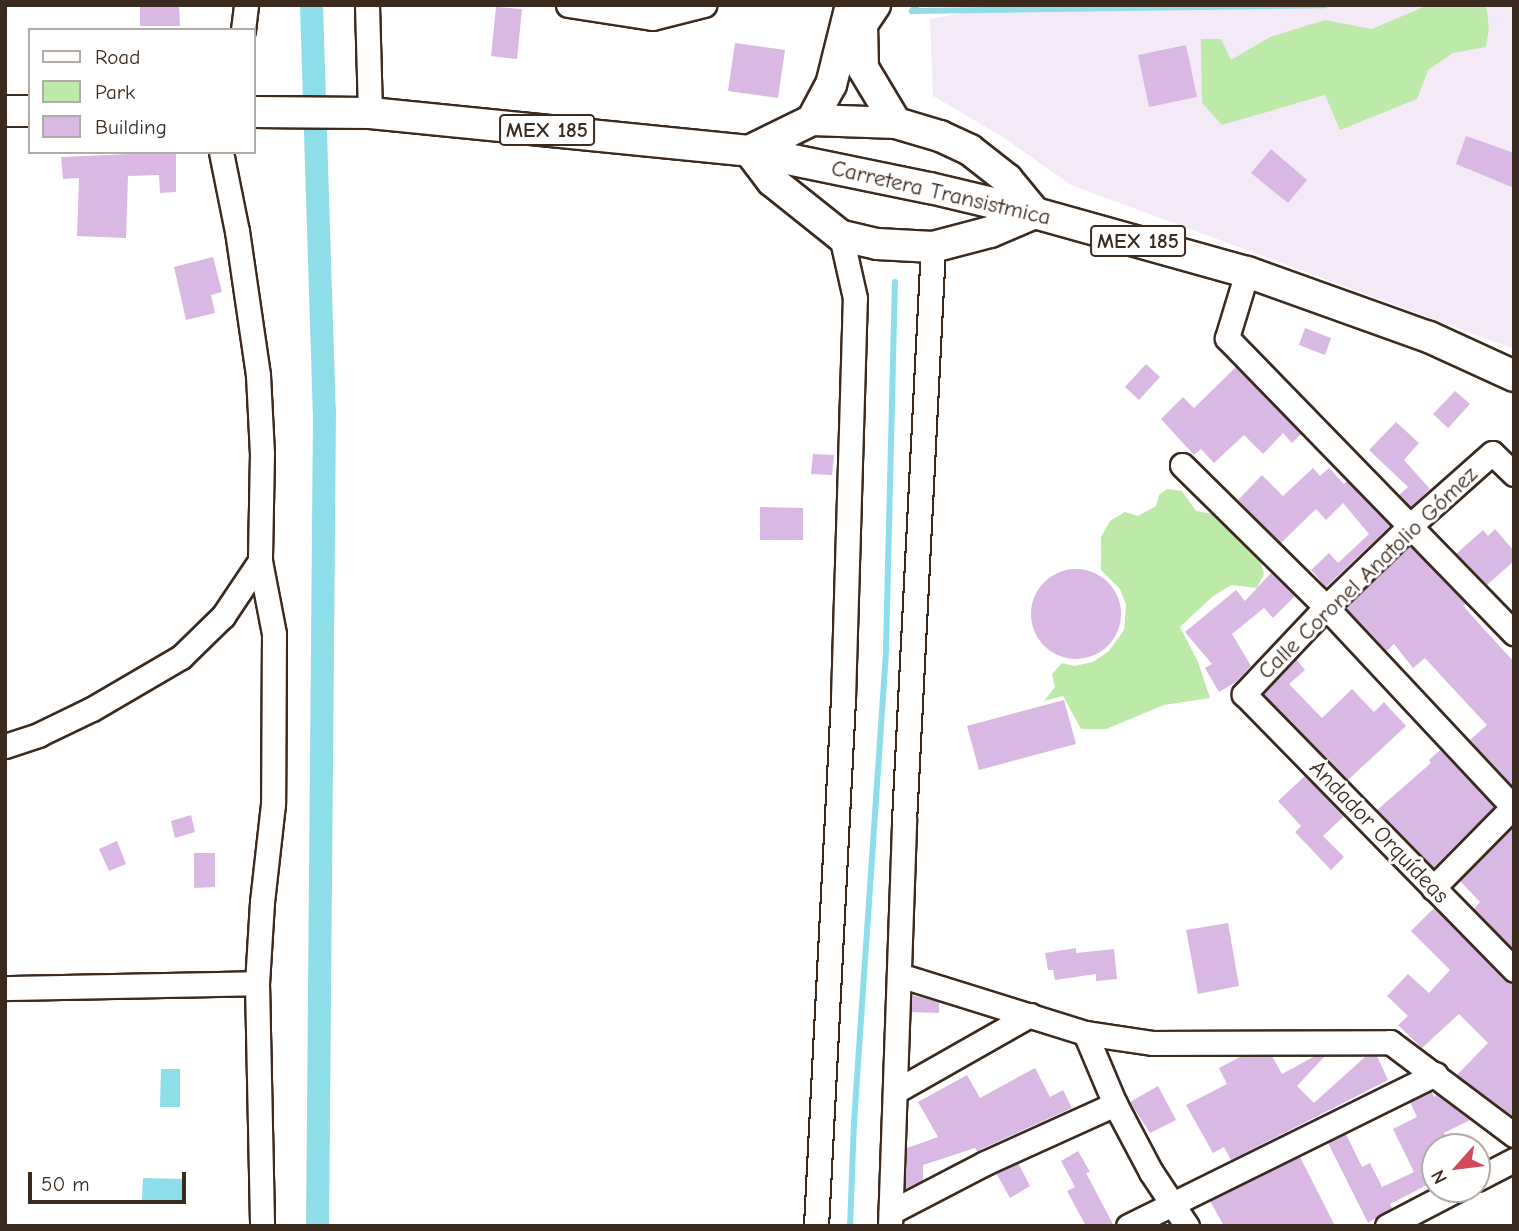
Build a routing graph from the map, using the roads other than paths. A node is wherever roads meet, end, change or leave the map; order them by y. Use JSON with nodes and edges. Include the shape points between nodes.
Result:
{"nodes":[{"id":1,"x":246,"y":5,"type":"edge"},
{"id":2,"x":368,"y":5,"type":"edge"},
{"id":3,"x":568,"y":5,"type":"edge"},
{"id":4,"x":704,"y":5,"type":"edge"},
{"id":5,"x":851,"y":5,"type":"edge"},
{"id":6,"x":875,"y":5,"type":"edge"},
{"id":7,"x":647,"y":12,"type":"edge"},
{"id":8,"x":243,"y":28,"type":"edge"},
{"id":9,"x":5,"y":111,"type":"edge"},
{"id":10,"x":28,"y":111,"type":"edge"},
{"id":11,"x":267,"y":112,"type":"edge"},
{"id":12,"x":357,"y":113,"type":"junction"},
{"id":13,"x":812,"y":120,"type":"junction"},
{"id":14,"x":896,"y":123,"type":"junction"},
{"id":15,"x":749,"y":151,"type":"junction"},
{"id":16,"x":221,"y":154,"type":"edge"},
{"id":17,"x":1035,"y":213,"type":"junction"},
{"id":18,"x":841,"y":236,"type":"junction"},
{"id":19,"x":933,"y":247,"type":"junction"},
{"id":20,"x":1247,"y":272,"type":"junction"},
{"id":21,"x":1514,"y":376,"type":"edge"},
{"id":22,"x":1182,"y":465,"type":"dead end"},
{"id":23,"x":1514,"y":474,"type":"edge"},
{"id":24,"x":1411,"y":525,"type":"junction"},
{"id":25,"x":260,"y":561,"type":"junction"},
{"id":26,"x":1326,"y":607,"type":"junction"},
{"id":27,"x":1514,"y":633,"type":"edge"},
{"id":28,"x":1244,"y":694,"type":"joint"},
{"id":29,"x":5,"y":746,"type":"edge"},
{"id":30,"x":1513,"y":807,"type":"edge"},
{"id":31,"x":1433,"y":888,"type":"junction"},
{"id":32,"x":1514,"y":970,"type":"edge"},
{"id":33,"x":899,"y":975,"type":"junction"},
{"id":34,"x":257,"y":983,"type":"junction"},
{"id":35,"x":5,"y":988,"type":"edge"},
{"id":36,"x":1030,"y":1015,"type":"junction"},
{"id":37,"x":1085,"y":1033,"type":"junction"},
{"id":38,"x":1436,"y":1074,"type":"junction"},
{"id":39,"x":896,"y":1091,"type":"junction"},
{"id":40,"x":1115,"y":1104,"type":"junction"},
{"id":41,"x":1514,"y":1135,"type":"edge"},
{"id":42,"x":1514,"y":1160,"type":"edge"},
{"id":43,"x":1491,"y":1172,"type":"edge"},
{"id":44,"x":1171,"y":1203,"type":"junction"},
{"id":45,"x":1431,"y":1203,"type":"edge"},
{"id":46,"x":890,"y":1219,"type":"edge"},
{"id":47,"x":262,"y":1226,"type":"edge"},
{"id":48,"x":816,"y":1226,"type":"edge"},
{"id":49,"x":1128,"y":1226,"type":"edge"},
{"id":50,"x":1187,"y":1226,"type":"edge"},
{"id":51,"x":1387,"y":1226,"type":"edge"}],
"edges":[{"from":1,"to":8,"type":"street"},
{"from":2,"to":12,"type":"street"},
{"from":3,"to":7,"type":"street"},
{"from":4,"to":7,"type":"street"},
{"from":5,"to":13,"type":"main road","via":[[831,85]]},
{"from":6,"to":14,"type":"main road","via":[[862,24],[863,68]]},
{"from":9,"to":10,"type":"main road"},
{"from":11,"to":12,"type":"main road","number":"MEX 185"},
{"from":12,"to":15,"type":"main road","name":"Carretera Transistmica","number":"MEX 185"},
{"from":13,"to":14,"type":"main road"},
{"from":13,"to":15,"type":"main road"},
{"from":14,"to":17,"type":"main road","via":[[970,150],[1007,179]]},
{"from":15,"to":17,"type":"main road","name":"Carretera Transistmica","number":"MEX 185"},
{"from":15,"to":18,"type":"main road","via":[[772,181]]},
{"from":16,"to":25,"type":"street","via":[[258,375]]},
{"from":17,"to":19,"type":"main road","via":[[990,232]]},
{"from":17,"to":20,"type":"main road","name":"Carretera Transistmica","number":"MEX 185"},
{"from":18,"to":19,"type":"main road","via":[[877,244]]},
{"from":18,"to":48,"type":"street","via":[[855,298],[843,699]]},
{"from":19,"to":33,"type":"street"},
{"from":20,"to":21,"type":"main road","name":"Carretera Transistmica","number":"MEX 185","via":[[1429,337]]},
{"from":20,"to":24,"type":"street","via":[[1227,338]]},
{"from":22,"to":26,"type":"street"},
{"from":23,"to":24,"type":"street","name":"Calle Coronel Anatolio Gómez","via":[[1493,453]]},
{"from":24,"to":26,"type":"street","name":"Calle Coronel Anatolio Gómez"},
{"from":24,"to":27,"type":"street"},
{"from":25,"to":29,"type":"street","via":[[223,616],[181,657],[92,709]]},
{"from":25,"to":34,"type":"street","via":[[274,634],[276,694],[273,804]]},
{"from":26,"to":28,"type":"street","name":"Calle Coronel Anatolio Gómez"},
{"from":26,"to":30,"type":"street"},
{"from":28,"to":31,"type":"street","name":"Andador Orquídeas"},
{"from":30,"to":31,"type":"street"},
{"from":31,"to":32,"type":"street","name":"Andador Orquídeas"},
{"from":33,"to":36,"type":"street"},
{"from":33,"to":39,"type":"street"},
{"from":34,"to":35,"type":"street"},
{"from":34,"to":47,"type":"street"},
{"from":36,"to":37,"type":"street"},
{"from":36,"to":39,"type":"street"},
{"from":37,"to":38,"type":"street","via":[[1153,1043],[1390,1042]]},
{"from":37,"to":40,"type":"street"},
{"from":38,"to":41,"type":"street"},
{"from":38,"to":44,"type":"street"},
{"from":39,"to":46,"type":"street"},
{"from":40,"to":44,"type":"street"},
{"from":40,"to":46,"type":"street","via":[[985,1163]]},
{"from":42,"to":43,"type":"street"},
{"from":44,"to":49,"type":"street"},
{"from":44,"to":50,"type":"street"},
{"from":45,"to":51,"type":"street"}]}
